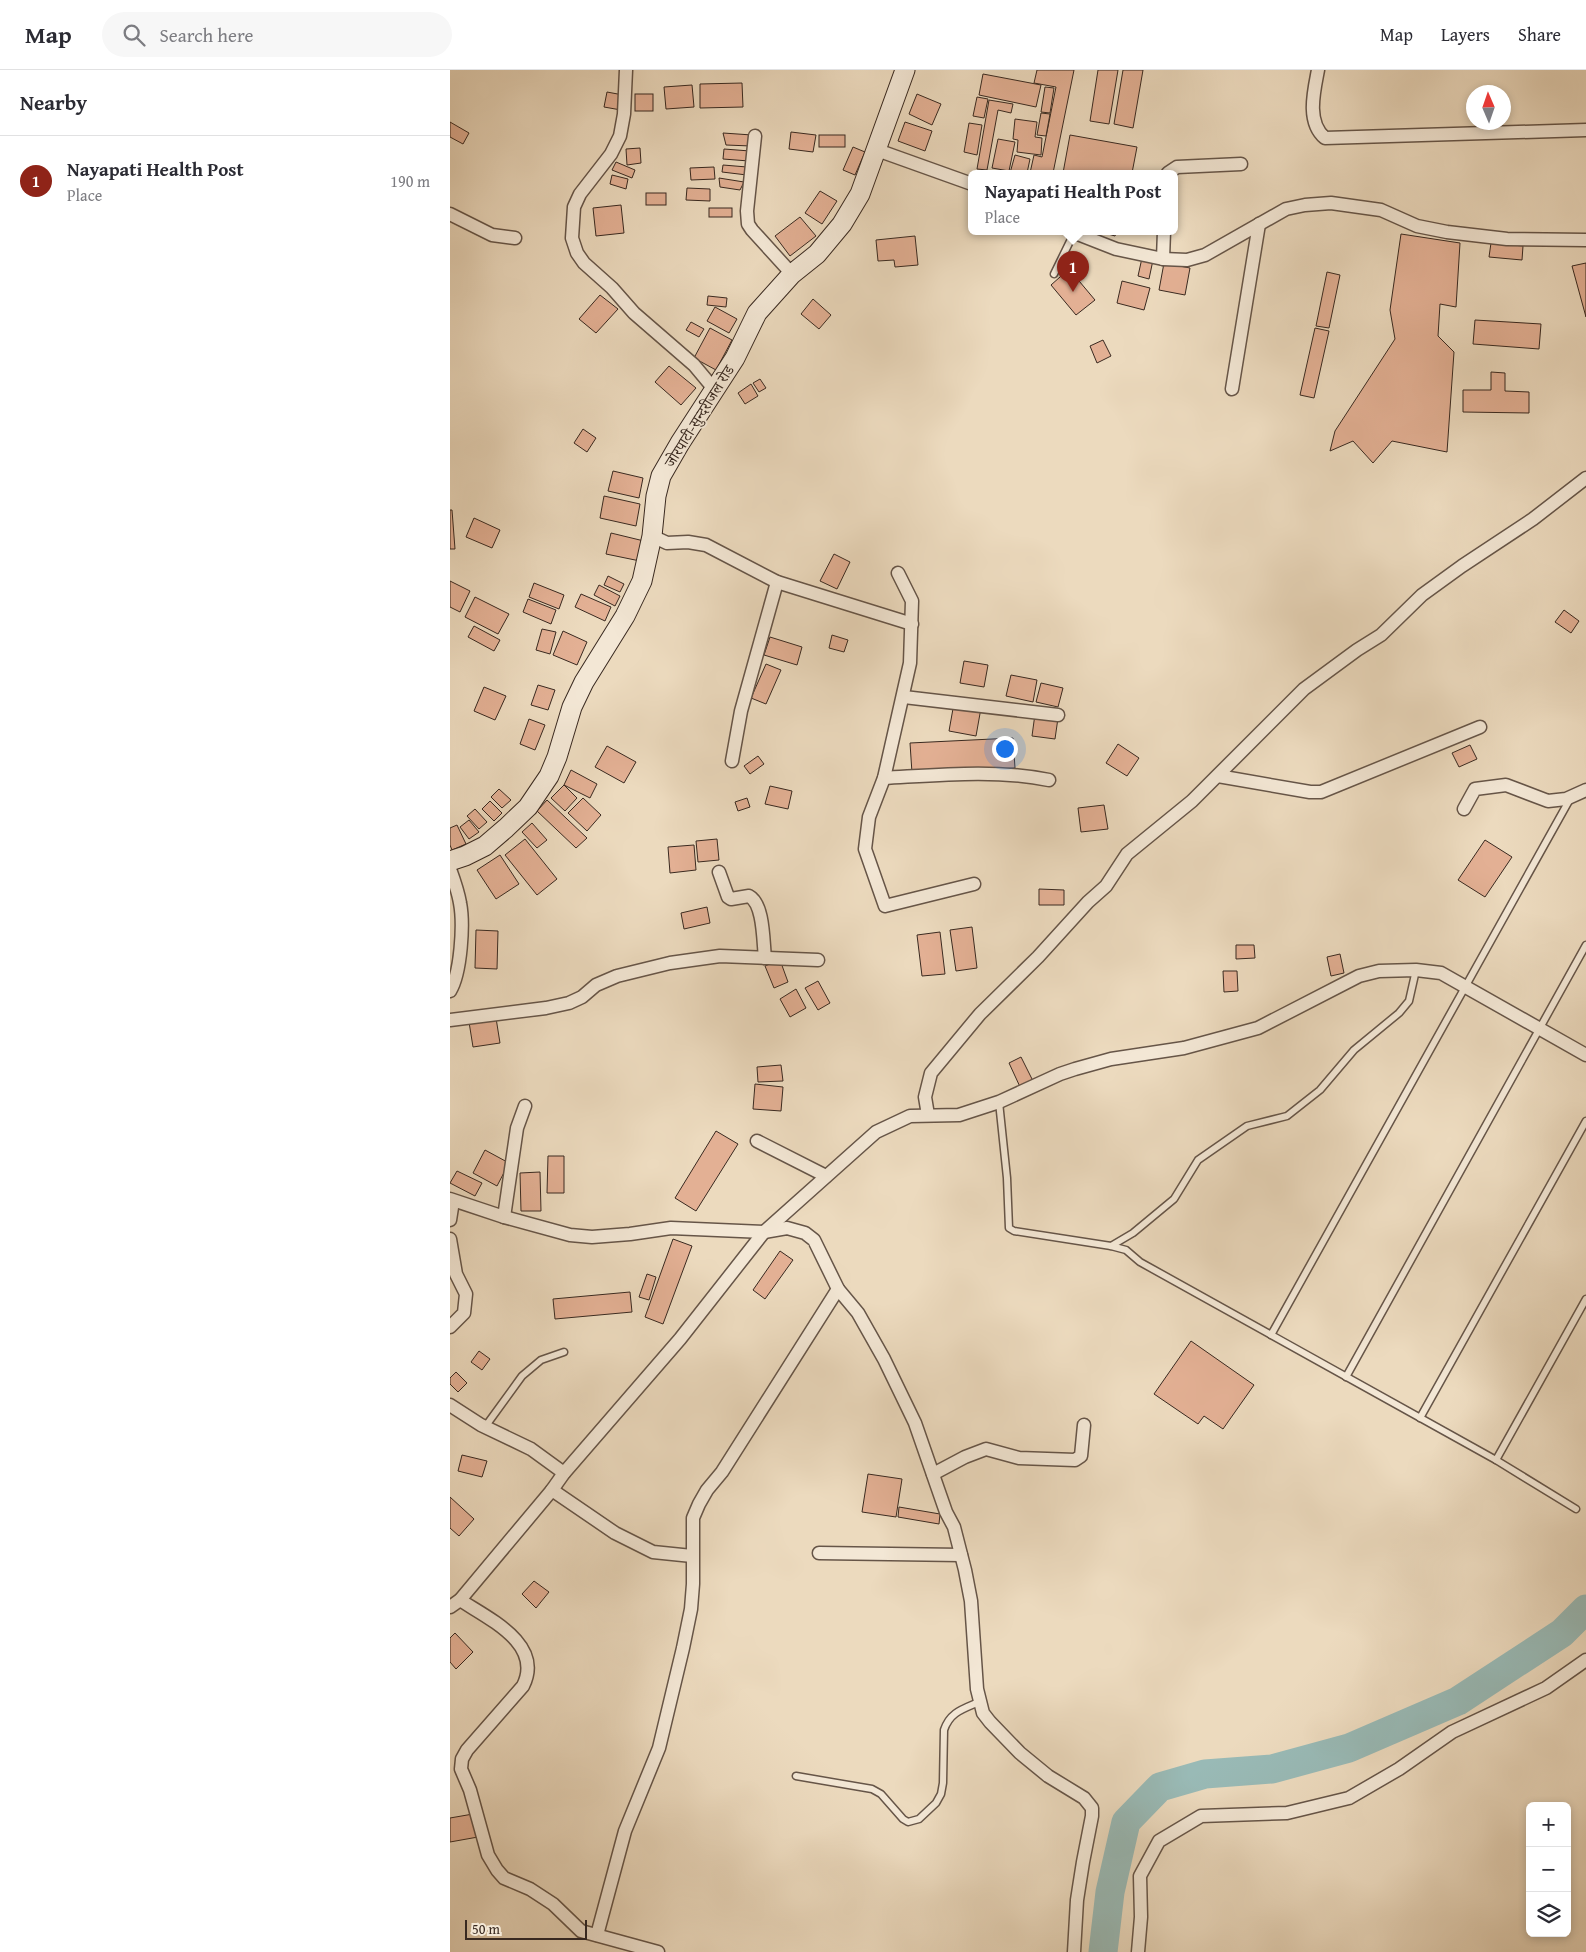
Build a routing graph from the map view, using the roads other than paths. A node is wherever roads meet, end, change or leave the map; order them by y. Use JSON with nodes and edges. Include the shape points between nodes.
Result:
{"nodes":[{"id":1,"x":626,"y":70,"type":"edge"},
{"id":2,"x":905,"y":70,"type":"edge"},
{"id":3,"x":1318,"y":70,"type":"edge"},
{"id":4,"x":1586,"y":130,"type":"edge"},
{"id":5,"x":755,"y":136,"type":"dead end"},
{"id":6,"x":877,"y":150,"type":"junction"},
{"id":7,"x":1240,"y":164,"type":"dead end"},
{"id":8,"x":1173,"y":170,"type":"edge"},
{"id":9,"x":968,"y":183,"type":"edge"},
{"id":10,"x":450,"y":214,"type":"edge"},
{"id":11,"x":1259,"y":224,"type":"junction"},
{"id":12,"x":1071,"y":235,"type":"edge"},
{"id":13,"x":1079,"y":235,"type":"edge"},
{"id":14,"x":1164,"y":235,"type":"edge"},
{"id":15,"x":514,"y":238,"type":"dead end"},
{"id":16,"x":1586,"y":240,"type":"edge"},
{"id":17,"x":1163,"y":259,"type":"junction"},
{"id":18,"x":792,"y":274,"type":"junction"},
{"id":19,"x":1054,"y":274,"type":"dead end"},
{"id":20,"x":1232,"y":389,"type":"dead end"},
{"id":21,"x":714,"y":390,"type":"junction"},
{"id":22,"x":1586,"y":478,"type":"edge"},
{"id":23,"x":652,"y":536,"type":"junction"},
{"id":24,"x":898,"y":573,"type":"dead end"},
{"id":25,"x":777,"y":582,"type":"junction"},
{"id":26,"x":912,"y":624,"type":"junction"},
{"id":27,"x":904,"y":697,"type":"junction"},
{"id":28,"x":1058,"y":715,"type":"dead end"},
{"id":29,"x":1480,"y":727,"type":"dead end"},
{"id":30,"x":732,"y":761,"type":"dead end"},
{"id":31,"x":1218,"y":776,"type":"junction"},
{"id":32,"x":884,"y":778,"type":"junction"},
{"id":33,"x":1049,"y":780,"type":"dead end"},
{"id":34,"x":1586,"y":790,"type":"edge"},
{"id":35,"x":1572,"y":796,"type":"junction"},
{"id":36,"x":1464,"y":808,"type":"dead end"},
{"id":37,"x":450,"y":861,"type":"edge"},
{"id":38,"x":450,"y":869,"type":"edge"},
{"id":39,"x":719,"y":872,"type":"dead end"},
{"id":40,"x":974,"y":884,"type":"dead end"},
{"id":41,"x":1586,"y":945,"type":"edge"},
{"id":42,"x":765,"y":958,"type":"junction"},
{"id":43,"x":818,"y":960,"type":"dead end"},
{"id":44,"x":1416,"y":970,"type":"junction"},
{"id":45,"x":1465,"y":986,"type":"junction"},
{"id":46,"x":450,"y":991,"type":"edge"},
{"id":47,"x":450,"y":1020,"type":"edge"},
{"id":48,"x":1540,"y":1029,"type":"junction"},
{"id":49,"x":1586,"y":1055,"type":"edge"},
{"id":50,"x":999,"y":1102,"type":"junction"},
{"id":51,"x":525,"y":1106,"type":"dead end"},
{"id":52,"x":928,"y":1115,"type":"junction"},
{"id":53,"x":1586,"y":1121,"type":"edge"},
{"id":54,"x":757,"y":1141,"type":"dead end"},
{"id":55,"x":826,"y":1176,"type":"junction"},
{"id":56,"x":452,"y":1200,"type":"edge"},
{"id":57,"x":504,"y":1217,"type":"junction"},
{"id":58,"x":450,"y":1220,"type":"edge"},
{"id":59,"x":764,"y":1232,"type":"junction"},
{"id":60,"x":450,"y":1239,"type":"edge"},
{"id":61,"x":1112,"y":1246,"type":"junction"},
{"id":62,"x":838,"y":1289,"type":"junction"},
{"id":63,"x":1586,"y":1299,"type":"edge"},
{"id":64,"x":450,"y":1328,"type":"edge"},
{"id":65,"x":1271,"y":1335,"type":"junction"},
{"id":66,"x":564,"y":1352,"type":"dead end"},
{"id":67,"x":1346,"y":1377,"type":"junction"},
{"id":68,"x":450,"y":1406,"type":"edge"},
{"id":69,"x":1420,"y":1418,"type":"junction"},
{"id":70,"x":1084,"y":1425,"type":"dead end"},
{"id":71,"x":485,"y":1427,"type":"junction"},
{"id":72,"x":1496,"y":1460,"type":"junction"},
{"id":73,"x":564,"y":1473,"type":"junction"},
{"id":74,"x":933,"y":1474,"type":"junction"},
{"id":75,"x":552,"y":1490,"type":"junction"},
{"id":76,"x":1576,"y":1509,"type":"dead end"},
{"id":77,"x":819,"y":1553,"type":"dead end"},
{"id":78,"x":961,"y":1555,"type":"junction"},
{"id":79,"x":692,"y":1556,"type":"junction"},
{"id":80,"x":455,"y":1604,"type":"edge"},
{"id":81,"x":1586,"y":1660,"type":"edge"},
{"id":82,"x":979,"y":1702,"type":"junction"},
{"id":83,"x":796,"y":1776,"type":"dead end"},
{"id":84,"x":597,"y":1935,"type":"junction"},
{"id":85,"x":658,"y":1952,"type":"edge"},
{"id":86,"x":1074,"y":1952,"type":"edge"},
{"id":87,"x":1138,"y":1952,"type":"edge"}],
"edges":[{"from":1,"to":21,"type":"street","via":[[620,136],[606,161],[580,194],[574,207],[572,238],[584,263],[634,313],[694,365]]},
{"from":2,"to":6,"type":"main road","name":"जोरपाटी-सुन्दरीजल रोड"},
{"from":3,"to":4,"type":"street","via":[[1313,108],[1320,133],[1325,138]]},
{"from":5,"to":18,"type":"street","via":[[748,224]]},
{"from":6,"to":9,"type":"street"},
{"from":6,"to":18,"type":"main road","name":"जोरपाटी-सुन्दरीजल रोड","via":[[860,194],[842,224],[817,254]]},
{"from":7,"to":8,"type":"street","via":[[1178,167]]},
{"from":10,"to":15,"type":"street","via":[[492,235]]},
{"from":11,"to":16,"type":"street","via":[[1286,209],[1331,203],[1381,210],[1416,226],[1447,232],[1507,239]]},
{"from":11,"to":17,"type":"street","via":[[1205,255],[1187,260]]},
{"from":11,"to":20,"type":"street"},
{"from":12,"to":19,"type":"lane"},
{"from":13,"to":17,"type":"street","via":[[1116,250]]},
{"from":14,"to":17,"type":"street"},
{"from":18,"to":21,"type":"main road","name":"जोरपाटी-सुन्दरीजल रोड","via":[[757,313],[736,358]]},
{"from":21,"to":23,"type":"main road","name":"जोरपाटी-सुन्दरीजल रोड","via":[[660,476]]},
{"from":22,"to":31,"type":"street","via":[[1533,519],[1422,595],[1381,635],[1304,689]]},
{"from":23,"to":25,"type":"street","via":[[667,543],[706,544]]},
{"from":23,"to":37,"type":"main road","name":"जोरपाटी-सुन्दरीजल रोड","via":[[642,581],[625,616],[580,690],[544,784],[528,806],[485,846]]},
{"from":24,"to":26,"type":"street","via":[[912,601]]},
{"from":25,"to":26,"type":"street"},
{"from":25,"to":30,"type":"street","via":[[741,711]]},
{"from":26,"to":27,"type":"street"},
{"from":27,"to":28,"type":"street"},
{"from":27,"to":32,"type":"street"},
{"from":29,"to":31,"type":"street","via":[[1321,792]]},
{"from":31,"to":52,"type":"street","via":[[1127,854],[1106,886],[980,1014],[931,1073],[925,1097]]},
{"from":32,"to":33,"type":"street","via":[[996,774]]},
{"from":32,"to":40,"type":"street","via":[[869,817],[865,850],[885,906]]},
{"from":34,"to":35,"type":"street"},
{"from":35,"to":36,"type":"street","via":[[1548,801],[1506,785],[1475,789]]},
{"from":35,"to":45,"type":"lane"},
{"from":38,"to":46,"type":"street","via":[[460,904],[461,939],[455,983]]},
{"from":39,"to":42,"type":"street","via":[[728,897],[749,896],[755,899],[759,907]]},
{"from":41,"to":48,"type":"lane"},
{"from":42,"to":43,"type":"street"},
{"from":42,"to":47,"type":"street","via":[[720,956],[670,963],[617,976],[596,985],[570,1003]]},
{"from":44,"to":45,"type":"street","via":[[1441,973]]},
{"from":44,"to":50,"type":"street","via":[[1379,971],[1359,976],[1258,1028],[1184,1048],[1112,1059],[1067,1071]]},
{"from":44,"to":61,"type":"lane","via":[[1409,1001],[1399,1014],[1354,1050],[1320,1090],[1286,1116],[1247,1126],[1198,1160],[1174,1199]]},
{"from":45,"to":48,"type":"street"},
{"from":45,"to":65,"type":"lane"},
{"from":48,"to":49,"type":"street"},
{"from":48,"to":67,"type":"lane"},
{"from":50,"to":52,"type":"street","via":[[959,1114]]},
{"from":50,"to":61,"type":"lane","via":[[1009,1228]]},
{"from":51,"to":57,"type":"street","via":[[517,1128]]},
{"from":52,"to":55,"type":"street","via":[[910,1116],[876,1132]]},
{"from":53,"to":69,"type":"lane"},
{"from":54,"to":55,"type":"street"},
{"from":55,"to":59,"type":"street"},
{"from":56,"to":57,"type":"street"},
{"from":56,"to":58,"type":"street"},
{"from":57,"to":59,"type":"street","via":[[570,1235],[592,1237],[671,1228]]},
{"from":59,"to":62,"type":"street","via":[[787,1228],[805,1233],[822,1253]]},
{"from":59,"to":73,"type":"street","via":[[680,1339]]},
{"from":60,"to":64,"type":"street","via":[[456,1274],[466,1294],[464,1313]]},
{"from":61,"to":65,"type":"lane","via":[[1126,1250],[1140,1262]]},
{"from":62,"to":74,"type":"street","via":[[858,1313],[884,1359],[915,1422]]},
{"from":62,"to":79,"type":"street","via":[[699,1504],[693,1518]]},
{"from":63,"to":72,"type":"lane"},
{"from":65,"to":67,"type":"lane"},
{"from":66,"to":71,"type":"lane","via":[[541,1360],[522,1376]]},
{"from":67,"to":69,"type":"lane"},
{"from":68,"to":71,"type":"street"},
{"from":69,"to":72,"type":"lane"},
{"from":70,"to":74,"type":"street","via":[[1081,1456],[1075,1460],[1019,1458],[986,1449],[965,1456]]},
{"from":71,"to":73,"type":"street","via":[[531,1449]]},
{"from":72,"to":76,"type":"lane"},
{"from":73,"to":75,"type":"street"},
{"from":74,"to":78,"type":"street","via":[[954,1527]]},
{"from":75,"to":79,"type":"street","via":[[616,1533],[653,1552]]},
{"from":75,"to":80,"type":"street"},
{"from":77,"to":78,"type":"street"},
{"from":78,"to":82,"type":"street","via":[[971,1601]]},
{"from":79,"to":84,"type":"street","via":[[691,1610],[665,1725],[659,1748],[625,1831]]},
{"from":80,"to":84,"type":"street","via":[[502,1628],[519,1643],[528,1666],[523,1686],[467,1750],[462,1760],[461,1769],[488,1855],[504,1878],[553,1904],[581,1931]]},
{"from":81,"to":87,"type":"street","via":[[1546,1688],[1452,1732],[1399,1769],[1349,1798],[1287,1813],[1201,1816],[1159,1840],[1140,1876]]},
{"from":82,"to":83,"type":"lane","via":[[950,1716],[944,1730],[941,1794],[919,1819],[908,1822],[903,1819],[881,1794],[872,1789]]},
{"from":82,"to":86,"type":"street","via":[[990,1722],[1020,1753],[1048,1776],[1084,1798],[1092,1808],[1077,1900]]},
{"from":84,"to":85,"type":"street"}]}
